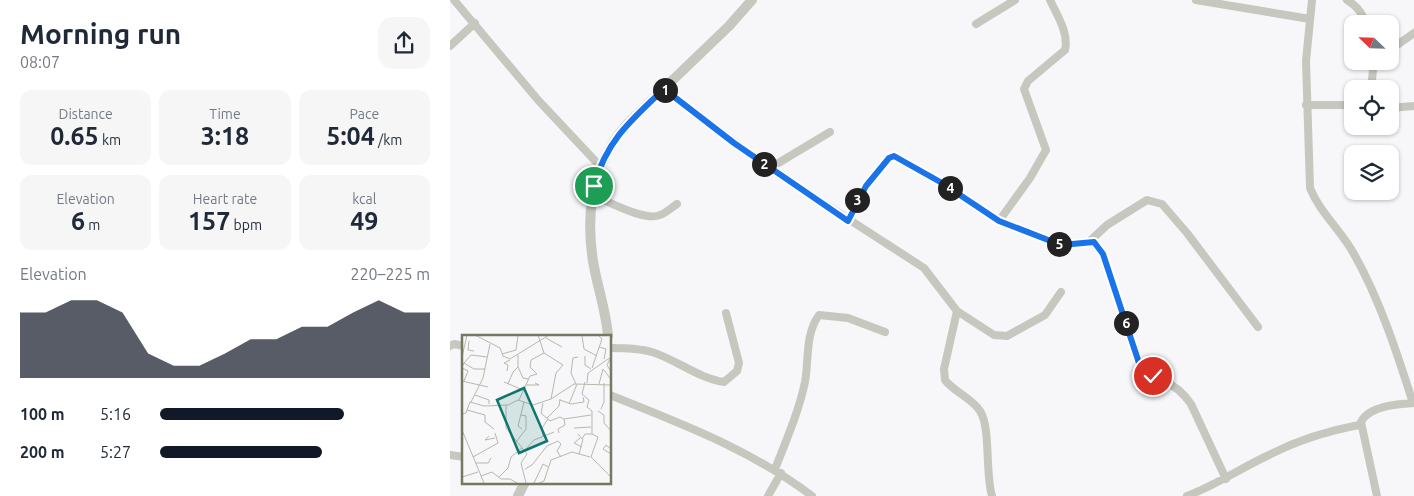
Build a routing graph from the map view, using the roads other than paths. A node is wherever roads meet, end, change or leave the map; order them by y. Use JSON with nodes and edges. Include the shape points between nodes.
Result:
{"nodes":[{"id":1,"x":454,"y":0,"type":"edge"},
{"id":2,"x":752,"y":0,"type":"edge"},
{"id":3,"x":1015,"y":0,"type":"edge"},
{"id":4,"x":1050,"y":0,"type":"edge"},
{"id":5,"x":1196,"y":0,"type":"edge"},
{"id":6,"x":1312,"y":0,"type":"edge"},
{"id":7,"x":1347,"y":0,"type":"edge"},
{"id":8,"x":1363,"y":15,"type":"edge"},
{"id":9,"x":1310,"y":19,"type":"junction"},
{"id":10,"x":475,"y":23,"type":"junction"},
{"id":11,"x":976,"y":24,"type":"dead end"},
{"id":12,"x":1414,"y":33,"type":"edge"},
{"id":13,"x":1399,"y":44,"type":"edge"},
{"id":14,"x":450,"y":46,"type":"edge"},
{"id":15,"x":664,"y":89,"type":"junction"},
{"id":16,"x":1344,"y":105,"type":"edge"},
{"id":17,"x":1306,"y":106,"type":"junction"},
{"id":18,"x":1414,"y":106,"type":"edge"},
{"id":19,"x":1399,"y":107,"type":"edge"},
{"id":20,"x":830,"y":132,"type":"dead end"},
{"id":21,"x":599,"y":165,"type":"junction"},
{"id":22,"x":770,"y":168,"type":"junction"},
{"id":23,"x":592,"y":195,"type":"junction"},
{"id":24,"x":677,"y":204,"type":"dead end"},
{"id":25,"x":848,"y":221,"type":"junction"},
{"id":26,"x":999,"y":221,"type":"junction"},
{"id":27,"x":1091,"y":240,"type":"junction"},
{"id":28,"x":1060,"y":292,"type":"dead end"},
{"id":29,"x":957,"y":311,"type":"junction"},
{"id":30,"x":726,"y":313,"type":"dead end"},
{"id":31,"x":1258,"y":327,"type":"dead end"},
{"id":32,"x":885,"y":332,"type":"dead end"},
{"id":33,"x":608,"y":335,"type":"edge"},
{"id":34,"x":450,"y":346,"type":"edge"},
{"id":35,"x":462,"y":346,"type":"edge"},
{"id":36,"x":611,"y":348,"type":"edge"},
{"id":37,"x":611,"y":395,"type":"edge"},
{"id":38,"x":1413,"y":403,"type":"edge"},
{"id":39,"x":1360,"y":425,"type":"junction"},
{"id":40,"x":778,"y":471,"type":"junction"},
{"id":41,"x":1226,"y":479,"type":"junction"},
{"id":42,"x":524,"y":484,"type":"edge"},
{"id":43,"x":518,"y":496,"type":"edge"},
{"id":44,"x":768,"y":496,"type":"edge"},
{"id":45,"x":812,"y":496,"type":"edge"},
{"id":46,"x":992,"y":496,"type":"edge"},
{"id":47,"x":1187,"y":496,"type":"edge"},
{"id":48,"x":1378,"y":496,"type":"edge"}],
"edges":[{"from":1,"to":10,"type":"street"},
{"from":2,"to":15,"type":"street"},
{"from":3,"to":11,"type":"street"},
{"from":4,"to":26,"type":"street","via":[[1064,30],[1065,50],[1028,81],[1024,89],[1046,150]]},
{"from":5,"to":9,"type":"street"},
{"from":6,"to":9,"type":"street"},
{"from":7,"to":8,"type":"street"},
{"from":9,"to":17,"type":"street"},
{"from":10,"to":14,"type":"street"},
{"from":10,"to":21,"type":"street","via":[[538,100]]},
{"from":12,"to":13,"type":"street"},
{"from":15,"to":21,"type":"street","via":[[617,136]]},
{"from":15,"to":22,"type":"street"},
{"from":16,"to":17,"type":"street"},
{"from":17,"to":38,"type":"street","via":[[1310,188],[1317,204],[1341,232],[1354,254],[1391,339]]},
{"from":18,"to":19,"type":"street"},
{"from":20,"to":22,"type":"street"},
{"from":21,"to":23,"type":"street"},
{"from":22,"to":25,"type":"street"},
{"from":23,"to":24,"type":"street","via":[[652,217],[660,216]]},
{"from":23,"to":33,"type":"street","via":[[592,253]]},
{"from":25,"to":26,"type":"street","via":[[866,186],[894,156]]},
{"from":25,"to":29,"type":"street","via":[[924,268]]},
{"from":26,"to":27,"type":"street","via":[[1061,245]]},
{"from":27,"to":31,"type":"street","via":[[1107,225],[1147,200],[1162,204]]},
{"from":27,"to":41,"type":"street","via":[[1103,254],[1140,366],[1185,395]]},
{"from":28,"to":29,"type":"street","via":[[1045,315],[1001,337],[984,330]]},
{"from":29,"to":46,"type":"street","via":[[944,380],[980,411],[985,428],[986,467]]},
{"from":30,"to":36,"type":"street","via":[[739,363],[737,371],[724,382],[706,378],[652,352]]},
{"from":32,"to":40,"type":"street","via":[[848,318],[819,315],[815,320],[801,394]]},
{"from":34,"to":35,"type":"street"},
{"from":37,"to":40,"type":"street","via":[[722,440]]},
{"from":38,"to":39,"type":"street","via":[[1374,411],[1364,417]]},
{"from":39,"to":41,"type":"street","via":[[1310,437],[1267,455]]},
{"from":39,"to":48,"type":"street"},
{"from":40,"to":44,"type":"street"},
{"from":40,"to":45,"type":"street"},
{"from":41,"to":47,"type":"street"},
{"from":42,"to":43,"type":"street"}]}
